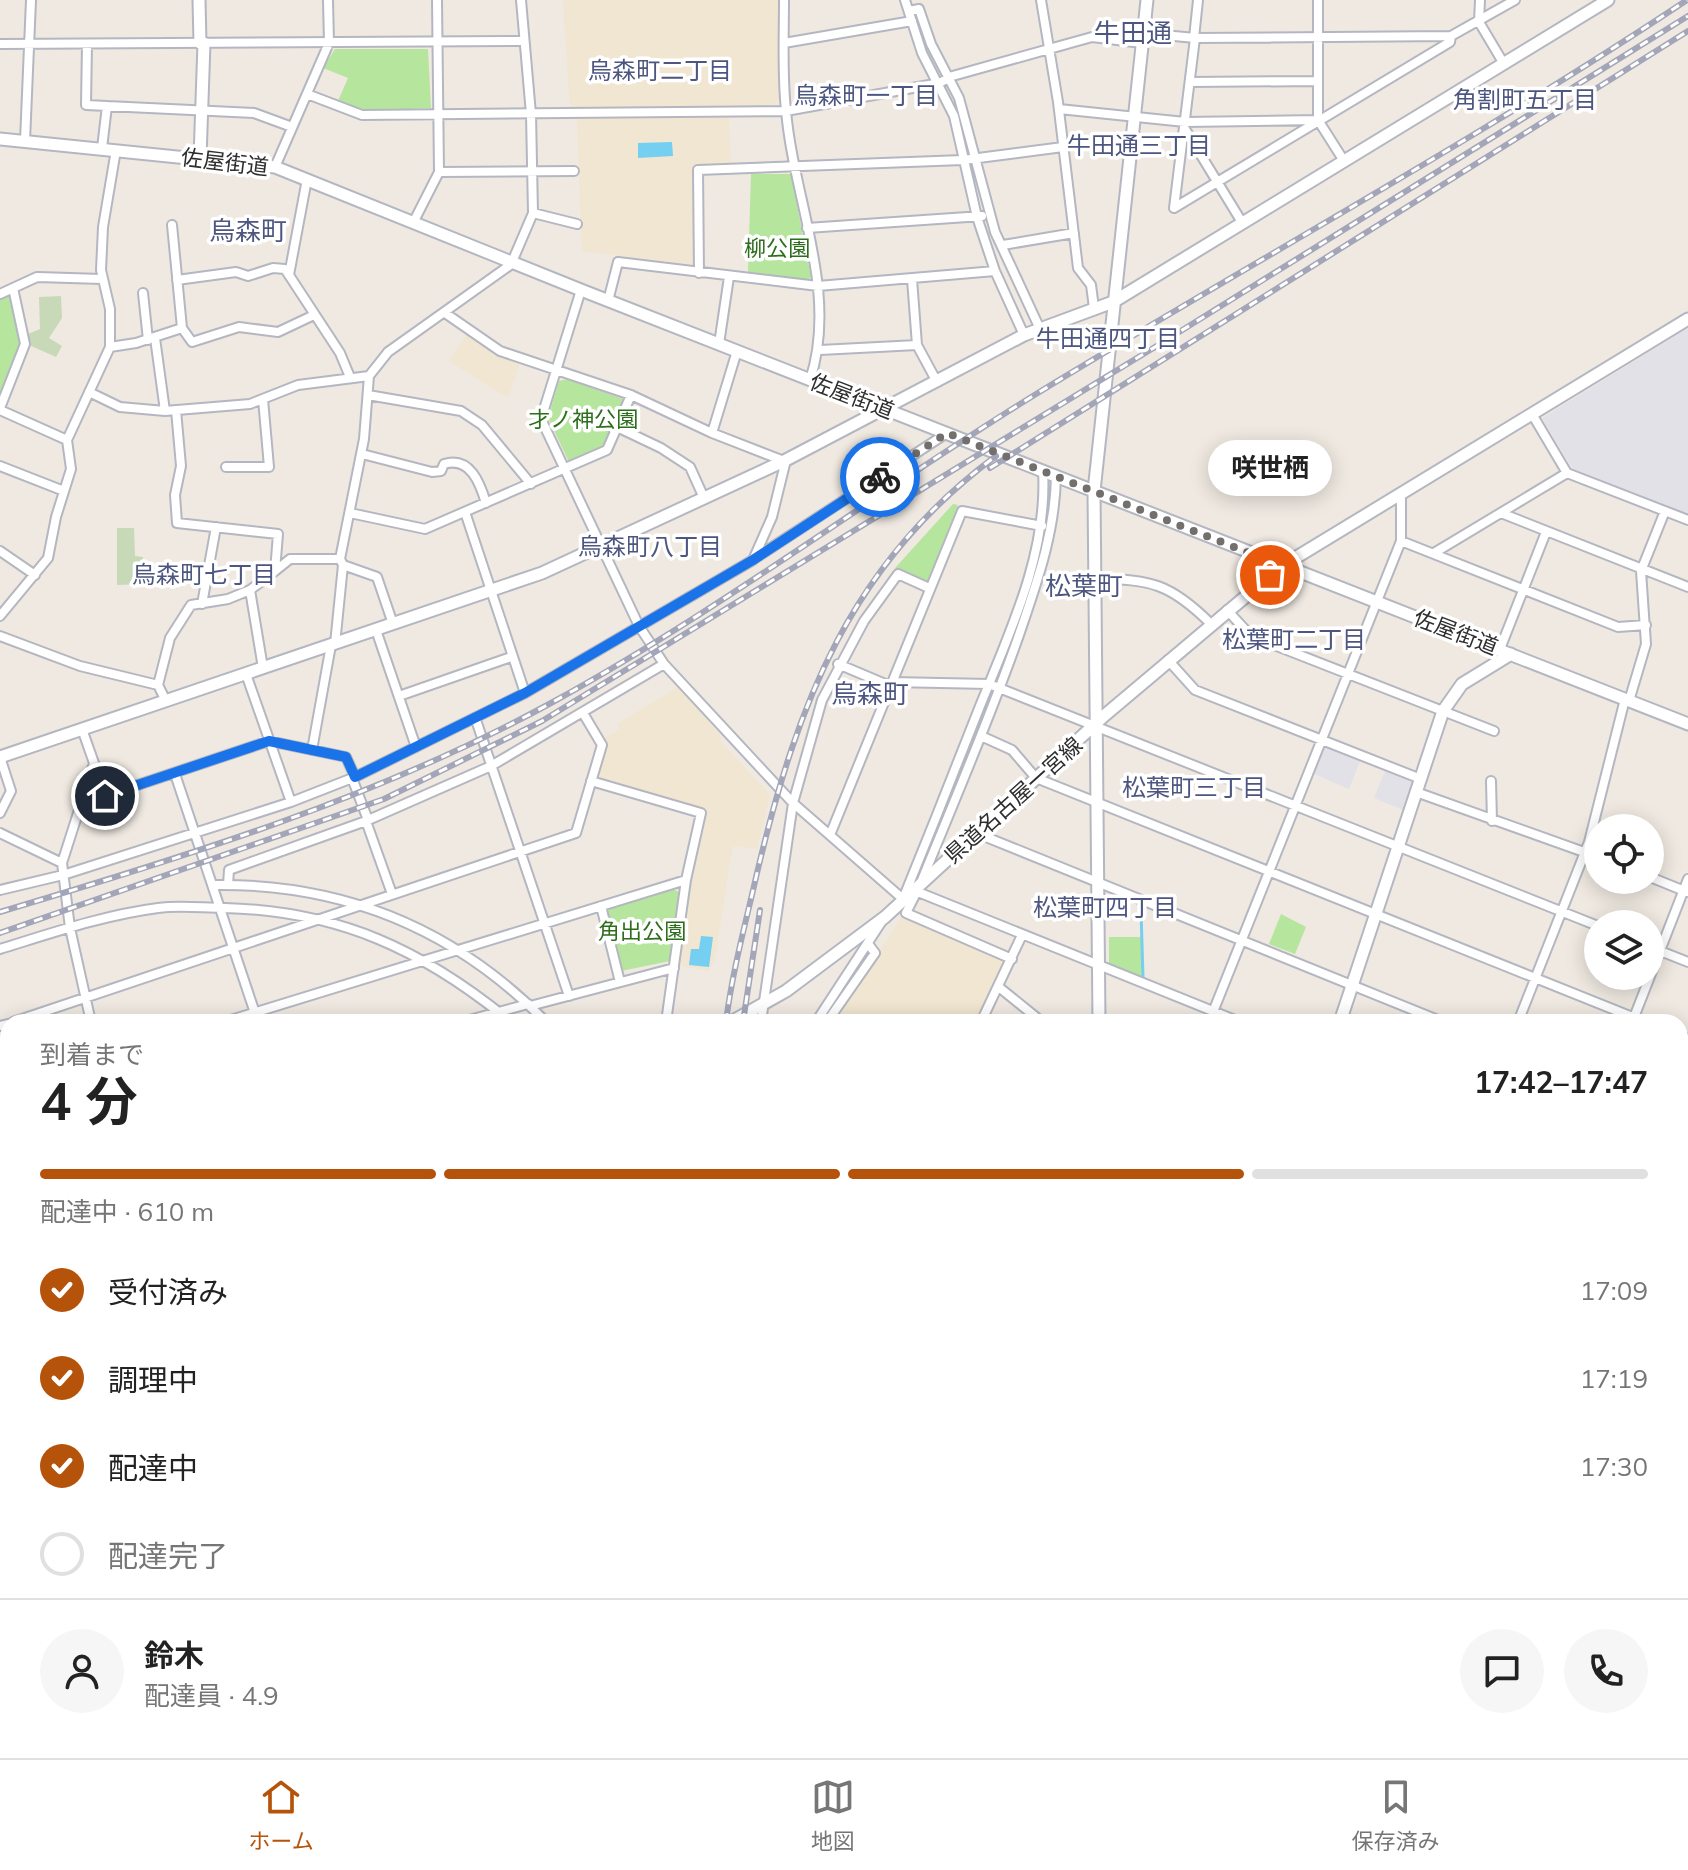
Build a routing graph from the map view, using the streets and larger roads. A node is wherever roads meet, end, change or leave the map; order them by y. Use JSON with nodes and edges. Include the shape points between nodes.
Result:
{"nodes":[{"id":1,"x":31,"y":0,"type":"edge"},
{"id":2,"x":199,"y":0,"type":"edge"},
{"id":3,"x":328,"y":0,"type":"edge"},
{"id":4,"x":437,"y":0,"type":"edge"},
{"id":5,"x":521,"y":0,"type":"edge"},
{"id":6,"x":784,"y":0,"type":"edge"},
{"id":7,"x":905,"y":0,"type":"edge"},
{"id":8,"x":1041,"y":0,"type":"edge"},
{"id":9,"x":1147,"y":0,"type":"edge"},
{"id":10,"x":1198,"y":0,"type":"edge"},
{"id":11,"x":1318,"y":0,"type":"edge"},
{"id":12,"x":1480,"y":0,"type":"edge"},
{"id":13,"x":1515,"y":0,"type":"edge"},
{"id":14,"x":1608,"y":0,"type":"edge"},
{"id":15,"x":911,"y":16,"type":"junction"},
{"id":16,"x":1479,"y":22,"type":"junction"},
{"id":17,"x":1318,"y":36,"type":"junction"},
{"id":18,"x":1451,"y":36,"type":"junction"},
{"id":19,"x":1142,"y":38,"type":"junction"},
{"id":20,"x":1194,"y":38,"type":"junction"},
{"id":21,"x":524,"y":41,"type":"junction"},
{"id":22,"x":437,"y":42,"type":"junction"},
{"id":23,"x":29,"y":43,"type":"junction"},
{"id":24,"x":202,"y":43,"type":"junction"},
{"id":25,"x":329,"y":43,"type":"junction"},
{"id":26,"x":784,"y":43,"type":"junction"},
{"id":27,"x":0,"y":44,"type":"edge"},
{"id":28,"x":87,"y":44,"type":"junction"},
{"id":29,"x":1048,"y":48,"type":"junction"},
{"id":30,"x":1504,"y":64,"type":"junction"},
{"id":31,"x":949,"y":77,"type":"junction"},
{"id":32,"x":1318,"y":81,"type":"junction"},
{"id":33,"x":1190,"y":82,"type":"junction"},
{"id":34,"x":940,"y":83,"type":"junction"},
{"id":35,"x":307,"y":94,"type":"junction"},
{"id":36,"x":107,"y":106,"type":"junction"},
{"id":37,"x":1059,"y":109,"type":"junction"},
{"id":38,"x":786,"y":111,"type":"junction"},
{"id":39,"x":204,"y":113,"type":"junction"},
{"id":40,"x":438,"y":113,"type":"junction"},
{"id":41,"x":531,"y":114,"type":"junction"},
{"id":42,"x":1134,"y":117,"type":"junction"},
{"id":43,"x":1318,"y":120,"type":"junction"},
{"id":44,"x":1185,"y":125,"type":"junction"},
{"id":45,"x":292,"y":127,"type":"junction"},
{"id":46,"x":0,"y":139,"type":"edge"},
{"id":47,"x":25,"y":141,"type":"junction"},
{"id":48,"x":1063,"y":147,"type":"junction"},
{"id":49,"x":102,"y":148,"type":"junction"},
{"id":50,"x":116,"y":150,"type":"junction"},
{"id":51,"x":200,"y":158,"type":"junction"},
{"id":52,"x":975,"y":158,"type":"junction"},
{"id":53,"x":963,"y":160,"type":"junction"},
{"id":54,"x":1344,"y":161,"type":"junction"},
{"id":55,"x":275,"y":167,"type":"junction"},
{"id":56,"x":796,"y":168,"type":"junction"},
{"id":57,"x":574,"y":171,"type":"dead end"},
{"id":58,"x":439,"y":172,"type":"junction"},
{"id":59,"x":533,"y":172,"type":"junction"},
{"id":60,"x":307,"y":179,"type":"junction"},
{"id":61,"x":1218,"y":182,"type":"junction"},
{"id":62,"x":533,"y":213,"type":"junction"},
{"id":63,"x":988,"y":215,"type":"junction"},
{"id":64,"x":977,"y":217,"type":"junction"},
{"id":65,"x":413,"y":223,"type":"junction"},
{"id":66,"x":577,"y":224,"type":"dead end"},
{"id":67,"x":1243,"y":224,"type":"junction"},
{"id":68,"x":172,"y":225,"type":"dead end"},
{"id":69,"x":807,"y":228,"type":"junction"},
{"id":70,"x":1074,"y":233,"type":"junction"},
{"id":71,"x":1003,"y":245,"type":"junction"},
{"id":72,"x":513,"y":262,"type":"junction"},
{"id":73,"x":995,"y":271,"type":"junction"},
{"id":74,"x":699,"y":273,"type":"junction"},
{"id":75,"x":289,"y":275,"type":"junction"},
{"id":76,"x":729,"y":277,"type":"junction"},
{"id":77,"x":102,"y":279,"type":"junction"},
{"id":78,"x":912,"y":279,"type":"junction"},
{"id":79,"x":177,"y":280,"type":"junction"},
{"id":80,"x":818,"y":286,"type":"junction"},
{"id":81,"x":13,"y":288,"type":"junction"},
{"id":82,"x":581,"y":290,"type":"junction"},
{"id":83,"x":143,"y":293,"type":"dead end"},
{"id":84,"x":0,"y":294,"type":"edge"},
{"id":85,"x":608,"y":301,"type":"junction"},
{"id":86,"x":1113,"y":302,"type":"junction"},
{"id":87,"x":1094,"y":308,"type":"junction"},
{"id":88,"x":445,"y":313,"type":"junction"},
{"id":89,"x":314,"y":315,"type":"junction"},
{"id":90,"x":1688,"y":319,"type":"edge"},
{"id":91,"x":182,"y":328,"type":"junction"},
{"id":92,"x":1040,"y":329,"type":"junction"},
{"id":93,"x":1024,"y":335,"type":"junction"},
{"id":94,"x":151,"y":339,"type":"junction"},
{"id":95,"x":719,"y":344,"type":"junction"},
{"id":96,"x":917,"y":345,"type":"junction"},
{"id":97,"x":110,"y":347,"type":"junction"},
{"id":98,"x":820,"y":350,"type":"junction"},
{"id":99,"x":737,"y":351,"type":"junction"},
{"id":100,"x":555,"y":370,"type":"junction"},
{"id":101,"x":369,"y":376,"type":"junction"},
{"id":102,"x":350,"y":377,"type":"junction"},
{"id":103,"x":810,"y":380,"type":"junction"},
{"id":104,"x":937,"y":382,"type":"junction"},
{"id":105,"x":89,"y":392,"type":"junction"},
{"id":106,"x":368,"y":395,"type":"junction"},
{"id":107,"x":631,"y":395,"type":"junction"},
{"id":108,"x":263,"y":399,"type":"junction"},
{"id":109,"x":0,"y":409,"type":"edge"},
{"id":110,"x":886,"y":409,"type":"junction"},
{"id":111,"x":176,"y":410,"type":"junction"},
{"id":112,"x":165,"y":411,"type":"junction"},
{"id":113,"x":1532,"y":414,"type":"junction"},
{"id":114,"x":619,"y":428,"type":"junction"},
{"id":115,"x":712,"y":433,"type":"junction"},
{"id":116,"x":947,"y":433,"type":"junction"},
{"id":117,"x":67,"y":440,"type":"junction"},
{"id":118,"x":362,"y":454,"type":"junction"},
{"id":119,"x":785,"y":460,"type":"junction"},
{"id":120,"x":0,"y":466,"type":"edge"},
{"id":121,"x":226,"y":467,"type":"dead end"},
{"id":122,"x":564,"y":469,"type":"junction"},
{"id":123,"x":1043,"y":471,"type":"junction"},
{"id":124,"x":1567,"y":473,"type":"junction"},
{"id":125,"x":1056,"y":476,"type":"junction"},
{"id":126,"x":531,"y":484,"type":"junction"},
{"id":127,"x":64,"y":491,"type":"junction"},
{"id":128,"x":1094,"y":491,"type":"junction"},
{"id":129,"x":1401,"y":495,"type":"junction"},
{"id":130,"x":704,"y":498,"type":"junction"},
{"id":131,"x":486,"y":503,"type":"junction"},
{"id":132,"x":1665,"y":511,"type":"junction"},
{"id":133,"x":465,"y":512,"type":"junction"},
{"id":134,"x":350,"y":513,"type":"junction"},
{"id":135,"x":1501,"y":513,"type":"junction"},
{"id":136,"x":1688,"y":520,"type":"edge"},
{"id":137,"x":1042,"y":526,"type":"junction"},
{"id":138,"x":216,"y":527,"type":"junction"},
{"id":139,"x":1546,"y":532,"type":"junction"},
{"id":140,"x":1401,"y":541,"type":"junction"},
{"id":141,"x":602,"y":548,"type":"junction"},
{"id":142,"x":0,"y":551,"type":"edge"},
{"id":143,"x":1434,"y":553,"type":"junction"},
{"id":144,"x":753,"y":560,"type":"junction"},
{"id":145,"x":342,"y":562,"type":"junction"},
{"id":146,"x":1282,"y":566,"type":"junction"},
{"id":147,"x":275,"y":571,"type":"junction"},
{"id":148,"x":1641,"y":571,"type":"junction"},
{"id":149,"x":35,"y":575,"type":"junction"},
{"id":150,"x":1096,"y":579,"type":"junction"},
{"id":151,"x":1688,"y":587,"type":"edge"},
{"id":152,"x":929,"y":588,"type":"junction"},
{"id":153,"x":250,"y":590,"type":"junction"},
{"id":154,"x":490,"y":591,"type":"junction"},
{"id":155,"x":1524,"y":591,"type":"junction"},
{"id":156,"x":1376,"y":601,"type":"junction"},
{"id":157,"x":202,"y":604,"type":"junction"},
{"id":158,"x":1227,"y":610,"type":"junction"},
{"id":159,"x":0,"y":616,"type":"edge"},
{"id":160,"x":393,"y":624,"type":"junction"},
{"id":161,"x":1211,"y":624,"type":"junction"},
{"id":162,"x":1646,"y":625,"type":"junction"},
{"id":163,"x":639,"y":626,"type":"junction"},
{"id":164,"x":376,"y":630,"type":"junction"},
{"id":165,"x":0,"y":636,"type":"edge"},
{"id":166,"x":333,"y":645,"type":"junction"},
{"id":167,"x":1506,"y":651,"type":"junction"},
{"id":168,"x":511,"y":657,"type":"junction"},
{"id":169,"x":1168,"y":660,"type":"junction"},
{"id":170,"x":664,"y":664,"type":"junction"},
{"id":171,"x":838,"y":664,"type":"junction"},
{"id":172,"x":263,"y":668,"type":"junction"},
{"id":173,"x":1347,"y":672,"type":"junction"},
{"id":174,"x":246,"y":674,"type":"junction"},
{"id":175,"x":891,"y":684,"type":"junction"},
{"id":176,"x":989,"y":684,"type":"junction"},
{"id":177,"x":158,"y":685,"type":"junction"},
{"id":178,"x":1000,"y":688,"type":"junction"},
{"id":179,"x":525,"y":693,"type":"junction"},
{"id":180,"x":399,"y":696,"type":"junction"},
{"id":181,"x":1627,"y":700,"type":"junction"},
{"id":182,"x":166,"y":701,"type":"junction"},
{"id":183,"x":1443,"y":711,"type":"junction"},
{"id":184,"x":583,"y":713,"type":"junction"},
{"id":185,"x":476,"y":720,"type":"junction"},
{"id":186,"x":1688,"y":724,"type":"edge"},
{"id":187,"x":1096,"y":726,"type":"junction"},
{"id":188,"x":82,"y":729,"type":"junction"},
{"id":189,"x":1494,"y":731,"type":"dead end"},
{"id":190,"x":981,"y":736,"type":"junction"},
{"id":191,"x":1321,"y":738,"type":"junction"},
{"id":192,"x":269,"y":741,"type":"junction"},
{"id":193,"x":416,"y":747,"type":"junction"},
{"id":194,"x":312,"y":750,"type":"junction"},
{"id":195,"x":0,"y":757,"type":"edge"},
{"id":196,"x":491,"y":766,"type":"junction"},
{"id":197,"x":175,"y":774,"type":"junction"},
{"id":198,"x":354,"y":778,"type":"junction"},
{"id":199,"x":1036,"y":778,"type":"junction"},
{"id":200,"x":1421,"y":779,"type":"junction"},
{"id":201,"x":591,"y":781,"type":"junction"},
{"id":202,"x":1491,"y":781,"type":"dead end"},
{"id":203,"x":1416,"y":792,"type":"junction"},
{"id":204,"x":291,"y":802,"type":"junction"},
{"id":205,"x":793,"y":803,"type":"junction"},
{"id":206,"x":1096,"y":803,"type":"junction"},
{"id":207,"x":81,"y":804,"type":"junction"},
{"id":208,"x":1295,"y":806,"type":"junction"},
{"id":209,"x":0,"y":813,"type":"edge"},
{"id":210,"x":1597,"y":814,"type":"edge"},
{"id":211,"x":367,"y":820,"type":"junction"},
{"id":212,"x":1492,"y":821,"type":"junction"},
{"id":213,"x":0,"y":833,"type":"edge"},
{"id":214,"x":196,"y":833,"type":"junction"},
{"id":215,"x":976,"y":833,"type":"junction"},
{"id":216,"x":830,"y":835,"type":"junction"},
{"id":217,"x":1398,"y":847,"type":"junction"},
{"id":218,"x":521,"y":851,"type":"junction"},
{"id":219,"x":1584,"y":852,"type":"edge"},
{"id":220,"x":1584,"y":855,"type":"edge"},
{"id":221,"x":62,"y":863,"type":"junction"},
{"id":222,"x":1269,"y":873,"type":"junction"},
{"id":223,"x":63,"y":875,"type":"junction"},
{"id":224,"x":1688,"y":879,"type":"edge"},
{"id":225,"x":686,"y":880,"type":"junction"},
{"id":226,"x":922,"y":881,"type":"junction"},
{"id":227,"x":1098,"y":882,"type":"junction"},
{"id":228,"x":1664,"y":882,"type":"edge"},
{"id":229,"x":213,"y":885,"type":"junction"},
{"id":230,"x":228,"y":885,"type":"junction"},
{"id":231,"x":0,"y":890,"type":"edge"},
{"id":232,"x":1686,"y":891,"type":"edge"},
{"id":233,"x":914,"y":892,"type":"junction"},
{"id":234,"x":392,"y":894,"type":"junction"},
{"id":235,"x":903,"y":899,"type":"junction"},
{"id":236,"x":359,"y":905,"type":"junction"},
{"id":237,"x":601,"y":906,"type":"junction"},
{"id":238,"x":222,"y":908,"type":"junction"},
{"id":239,"x":1562,"y":912,"type":"junction"},
{"id":240,"x":1376,"y":915,"type":"junction"},
{"id":241,"x":885,"y":917,"type":"junction"},
{"id":242,"x":318,"y":920,"type":"junction"},
{"id":243,"x":1584,"y":921,"type":"edge"},
{"id":244,"x":545,"y":923,"type":"junction"},
{"id":245,"x":70,"y":928,"type":"junction"},
{"id":246,"x":1022,"y":935,"type":"junction"},
{"id":247,"x":1242,"y":941,"type":"junction"},
{"id":248,"x":1664,"y":942,"type":"edge"},
{"id":249,"x":869,"y":945,"type":"junction"},
{"id":250,"x":233,"y":948,"type":"junction"},
{"id":251,"x":458,"y":948,"type":"junction"},
{"id":252,"x":0,"y":949,"type":"edge"},
{"id":253,"x":1664,"y":953,"type":"edge"},
{"id":254,"x":423,"y":959,"type":"junction"},
{"id":255,"x":1012,"y":959,"type":"junction"},
{"id":256,"x":1688,"y":962,"type":"edge"},
{"id":257,"x":1098,"y":965,"type":"junction"},
{"id":258,"x":674,"y":968,"type":"junction"},
{"id":259,"x":1535,"y":979,"type":"junction"},
{"id":260,"x":620,"y":982,"type":"junction"},
{"id":261,"x":1353,"y":986,"type":"junction"},
{"id":262,"x":1000,"y":988,"type":"junction"},
{"id":263,"x":1645,"y":990,"type":"edge"},
{"id":264,"x":569,"y":996,"type":"junction"},
{"id":265,"x":86,"y":997,"type":"junction"},
{"id":266,"x":529,"y":1005,"type":"junction"},
{"id":267,"x":762,"y":1006,"type":"junction"},
{"id":268,"x":1213,"y":1011,"type":"junction"},
{"id":269,"x":499,"y":1012,"type":"junction"},
{"id":270,"x":37,"y":1014,"type":"edge"},
{"id":271,"x":89,"y":1014,"type":"edge"},
{"id":272,"x":255,"y":1014,"type":"edge"},
{"id":273,"x":265,"y":1014,"type":"edge"},
{"id":274,"x":492,"y":1014,"type":"edge"},
{"id":275,"x":501,"y":1014,"type":"edge"},
{"id":276,"x":538,"y":1014,"type":"edge"},
{"id":277,"x":667,"y":1014,"type":"edge"},
{"id":278,"x":746,"y":1014,"type":"edge"},
{"id":279,"x":762,"y":1014,"type":"edge"},
{"id":280,"x":822,"y":1014,"type":"edge"},
{"id":281,"x":833,"y":1014,"type":"edge"},
{"id":282,"x":985,"y":1014,"type":"edge"},
{"id":283,"x":1032,"y":1014,"type":"edge"},
{"id":284,"x":1099,"y":1014,"type":"edge"},
{"id":285,"x":1212,"y":1014,"type":"edge"},
{"id":286,"x":1220,"y":1014,"type":"edge"},
{"id":287,"x":1343,"y":1014,"type":"edge"},
{"id":288,"x":1423,"y":1014,"type":"edge"},
{"id":289,"x":1521,"y":1014,"type":"edge"},
{"id":290,"x":1619,"y":1014,"type":"edge"},
{"id":291,"x":1635,"y":1014,"type":"edge"}],
"edges":[{"from":1,"to":23,"type":"street"},
{"from":2,"to":24,"type":"street"},
{"from":3,"to":25,"type":"street"},
{"from":4,"to":22,"type":"street"},
{"from":5,"to":21,"type":"street"},
{"from":6,"to":26,"type":"street"},
{"from":7,"to":15,"type":"street"},
{"from":8,"to":29,"type":"street"},
{"from":9,"to":19,"type":"street","name":"県道名古屋一宮線"},
{"from":10,"to":20,"type":"street"},
{"from":11,"to":17,"type":"street"},
{"from":12,"to":16,"type":"street"},
{"from":13,"to":16,"type":"street"},
{"from":14,"to":30,"type":"street"},
{"from":15,"to":26,"type":"street"},
{"from":15,"to":31,"type":"street","via":[[919,9]]},
{"from":15,"to":34,"type":"street","via":[[922,53]]},
{"from":16,"to":18,"type":"street"},
{"from":16,"to":30,"type":"street"},
{"from":17,"to":18,"type":"street"},
{"from":17,"to":20,"type":"street"},
{"from":17,"to":32,"type":"street"},
{"from":18,"to":43,"type":"street","via":[[1450,42]]},
{"from":19,"to":20,"type":"street"},
{"from":19,"to":29,"type":"street","via":[[1092,37]]},
{"from":19,"to":42,"type":"street","name":"県道名古屋一宮線"},
{"from":20,"to":33,"type":"street"},
{"from":21,"to":22,"type":"street"},
{"from":21,"to":41,"type":"street"},
{"from":22,"to":25,"type":"street"},
{"from":22,"to":40,"type":"street"},
{"from":23,"to":27,"type":"street"},
{"from":23,"to":28,"type":"street"},
{"from":23,"to":47,"type":"street"},
{"from":24,"to":25,"type":"street"},
{"from":24,"to":28,"type":"street"},
{"from":24,"to":39,"type":"street"},
{"from":25,"to":35,"type":"street"},
{"from":26,"to":38,"type":"street"},
{"from":28,"to":36,"type":"street","via":[[86,105]]},
{"from":29,"to":31,"type":"street"},
{"from":29,"to":37,"type":"street"},
{"from":30,"to":54,"type":"street"},
{"from":31,"to":34,"type":"street"},
{"from":31,"to":52,"type":"street"},
{"from":32,"to":33,"type":"street"},
{"from":32,"to":43,"type":"street"},
{"from":33,"to":44,"type":"street"},
{"from":34,"to":38,"type":"street"},
{"from":34,"to":53,"type":"street"},
{"from":35,"to":40,"type":"street","via":[[362,115]]},
{"from":35,"to":45,"type":"street"},
{"from":36,"to":39,"type":"street"},
{"from":36,"to":49,"type":"street"},
{"from":37,"to":42,"type":"street"},
{"from":37,"to":48,"type":"street"},
{"from":38,"to":41,"type":"street"},
{"from":38,"to":56,"type":"street"},
{"from":39,"to":45,"type":"street","via":[[254,113]]},
{"from":39,"to":51,"type":"street"},
{"from":40,"to":41,"type":"street"},
{"from":40,"to":58,"type":"street"},
{"from":41,"to":59,"type":"street"},
{"from":42,"to":44,"type":"street"},
{"from":42,"to":86,"type":"street","name":"県道名古屋一宮線"},
{"from":43,"to":44,"type":"street"},
{"from":43,"to":54,"type":"street"},
{"from":43,"to":61,"type":"street"},
{"from":44,"to":61,"type":"street"},
{"from":44,"to":61,"type":"street","via":[[1174,208]]},
{"from":45,"to":55,"type":"street"},
{"from":46,"to":47,"type":"street","name":"佐屋街道"},
{"from":47,"to":49,"type":"street","name":"佐屋街道"},
{"from":48,"to":52,"type":"street"},
{"from":48,"to":70,"type":"street"},
{"from":49,"to":50,"type":"street","name":"佐屋街道"},
{"from":50,"to":51,"type":"street","name":"佐屋街道"},
{"from":50,"to":77,"type":"street","via":[[103,227]]},
{"from":51,"to":55,"type":"street","name":"佐屋街道"},
{"from":52,"to":53,"type":"street"},
{"from":52,"to":63,"type":"street"},
{"from":53,"to":56,"type":"street"},
{"from":53,"to":64,"type":"street"},
{"from":54,"to":67,"type":"street"},
{"from":55,"to":60,"type":"street","name":"佐屋街道"},
{"from":56,"to":69,"type":"street"},
{"from":56,"to":74,"type":"street","via":[[698,170]]},
{"from":57,"to":59,"type":"street"},
{"from":58,"to":59,"type":"street"},
{"from":58,"to":65,"type":"street"},
{"from":59,"to":62,"type":"street"},
{"from":60,"to":65,"type":"street","name":"佐屋街道"},
{"from":60,"to":75,"type":"street"},
{"from":61,"to":67,"type":"street"},
{"from":62,"to":66,"type":"street"},
{"from":62,"to":72,"type":"street"},
{"from":63,"to":64,"type":"street"},
{"from":63,"to":71,"type":"street"},
{"from":64,"to":69,"type":"street"},
{"from":64,"to":73,"type":"street"},
{"from":65,"to":72,"type":"street","name":"佐屋街道"},
{"from":67,"to":86,"type":"street"},
{"from":68,"to":79,"type":"street"},
{"from":69,"to":80,"type":"street"},
{"from":70,"to":71,"type":"street"},
{"from":70,"to":87,"type":"street","via":[[1078,268],[1091,285]]},
{"from":71,"to":92,"type":"street"},
{"from":72,"to":82,"type":"street","name":"佐屋街道"},
{"from":72,"to":88,"type":"street"},
{"from":73,"to":78,"type":"street"},
{"from":73,"to":93,"type":"street"},
{"from":74,"to":76,"type":"street"},
{"from":74,"to":85,"type":"street","via":[[618,262]]},
{"from":75,"to":79,"type":"street","via":[[279,267],[248,276],[236,272]]},
{"from":75,"to":89,"type":"street"},
{"from":76,"to":80,"type":"street"},
{"from":76,"to":95,"type":"street"},
{"from":77,"to":81,"type":"street","via":[[37,277]]},
{"from":77,"to":97,"type":"street","via":[[110,309]]},
{"from":78,"to":80,"type":"street"},
{"from":78,"to":96,"type":"street"},
{"from":79,"to":91,"type":"street"},
{"from":80,"to":98,"type":"street"},
{"from":81,"to":84,"type":"street"},
{"from":81,"to":109,"type":"street","via":[[25,344]]},
{"from":82,"to":85,"type":"street","name":"佐屋街道"},
{"from":82,"to":100,"type":"street"},
{"from":83,"to":94,"type":"street"},
{"from":85,"to":95,"type":"street","name":"佐屋街道"},
{"from":86,"to":87,"type":"street"},
{"from":86,"to":128,"type":"street","name":"県道名古屋一宮線"},
{"from":87,"to":92,"type":"street"},
{"from":88,"to":100,"type":"street","via":[[500,351]]},
{"from":88,"to":101,"type":"street","via":[[388,352]]},
{"from":89,"to":91,"type":"street","via":[[278,332],[239,327],[192,342]]},
{"from":89,"to":102,"type":"street"},
{"from":90,"to":113,"type":"street"},
{"from":91,"to":94,"type":"street"},
{"from":92,"to":93,"type":"street"},
{"from":93,"to":104,"type":"street"},
{"from":94,"to":97,"type":"street"},
{"from":94,"to":112,"type":"street"},
{"from":95,"to":99,"type":"street","name":"佐屋街道"},
{"from":96,"to":98,"type":"street"},
{"from":96,"to":104,"type":"street"},
{"from":97,"to":105,"type":"street"},
{"from":98,"to":103,"type":"street"},
{"from":99,"to":103,"type":"street","name":"佐屋街道"},
{"from":99,"to":115,"type":"street"},
{"from":100,"to":107,"type":"street"},
{"from":100,"to":122,"type":"street","via":[[541,419]]},
{"from":101,"to":102,"type":"street"},
{"from":101,"to":106,"type":"street"},
{"from":102,"to":108,"type":"street","via":[[298,385]]},
{"from":103,"to":110,"type":"street","name":"佐屋街道"},
{"from":104,"to":110,"type":"street"},
{"from":105,"to":112,"type":"street","via":[[120,407]]},
{"from":105,"to":117,"type":"street"},
{"from":106,"to":118,"type":"street"},
{"from":106,"to":126,"type":"street","via":[[461,411],[482,425]]},
{"from":107,"to":114,"type":"street"},
{"from":107,"to":115,"type":"street"},
{"from":108,"to":111,"type":"street"},
{"from":108,"to":121,"type":"street","via":[[269,467]]},
{"from":109,"to":117,"type":"street"},
{"from":110,"to":116,"type":"street","name":"佐屋街道"},
{"from":110,"to":119,"type":"street"},
{"from":111,"to":112,"type":"street"},
{"from":111,"to":138,"type":"street","via":[[181,466],[177,523]]},
{"from":113,"to":124,"type":"street"},
{"from":113,"to":129,"type":"street"},
{"from":114,"to":122,"type":"street","via":[[607,450]]},
{"from":114,"to":130,"type":"street","via":[[690,467]]},
{"from":115,"to":119,"type":"street"},
{"from":116,"to":123,"type":"street","name":"佐屋街道"},
{"from":116,"to":144,"type":"street"},
{"from":117,"to":127,"type":"street","via":[[71,469]]},
{"from":118,"to":131,"type":"street","via":[[432,472],[451,462],[478,477]]},
{"from":118,"to":134,"type":"street"},
{"from":119,"to":130,"type":"street"},
{"from":119,"to":144,"type":"street","via":[[772,517]]},
{"from":120,"to":127,"type":"street"},
{"from":122,"to":126,"type":"street"},
{"from":122,"to":141,"type":"street"},
{"from":123,"to":125,"type":"street","name":"佐屋街道"},
{"from":123,"to":137,"type":"street"},
{"from":124,"to":132,"type":"street"},
{"from":124,"to":135,"type":"street"},
{"from":125,"to":128,"type":"street","name":"佐屋街道"},
{"from":125,"to":178,"type":"street","via":[[1048,548]]},
{"from":126,"to":131,"type":"street"},
{"from":127,"to":149,"type":"street","via":[[48,558]]},
{"from":128,"to":146,"type":"street","name":"佐屋街道"},
{"from":128,"to":150,"type":"street","name":"県道名古屋一宮線"},
{"from":129,"to":140,"type":"street"},
{"from":129,"to":146,"type":"street"},
{"from":130,"to":141,"type":"street"},
{"from":131,"to":133,"type":"street"},
{"from":132,"to":136,"type":"street"},
{"from":132,"to":148,"type":"street"},
{"from":133,"to":134,"type":"street","via":[[425,529]]},
{"from":133,"to":154,"type":"street"},
{"from":134,"to":145,"type":"street"},
{"from":135,"to":139,"type":"street"},
{"from":135,"to":143,"type":"street"},
{"from":137,"to":152,"type":"street","via":[[962,511]]},
{"from":137,"to":176,"type":"street"},
{"from":138,"to":147,"type":"street","via":[[278,534]]},
{"from":138,"to":157,"type":"street"},
{"from":139,"to":148,"type":"street"},
{"from":139,"to":155,"type":"street"},
{"from":140,"to":143,"type":"street"},
{"from":140,"to":156,"type":"street"},
{"from":141,"to":154,"type":"street"},
{"from":141,"to":163,"type":"street"},
{"from":142,"to":149,"type":"street"},
{"from":143,"to":155,"type":"street"},
{"from":144,"to":163,"type":"street"},
{"from":145,"to":147,"type":"street","via":[[290,559]]},
{"from":145,"to":160,"type":"street","via":[[377,577]]},
{"from":145,"to":166,"type":"street"},
{"from":146,"to":156,"type":"street","name":"佐屋街道"},
{"from":146,"to":158,"type":"street"},
{"from":147,"to":153,"type":"street"},
{"from":148,"to":151,"type":"street"},
{"from":148,"to":162,"type":"street"},
{"from":149,"to":159,"type":"street"},
{"from":150,"to":161,"type":"street","via":[[1144,580],[1185,598]]},
{"from":150,"to":187,"type":"street","name":"県道名古屋一宮線"},
{"from":152,"to":171,"type":"street","via":[[898,574]]},
{"from":152,"to":175,"type":"street"},
{"from":153,"to":157,"type":"street"},
{"from":153,"to":172,"type":"street"},
{"from":154,"to":160,"type":"street"},
{"from":154,"to":168,"type":"street"},
{"from":155,"to":162,"type":"street","via":[[1618,627]]},
{"from":155,"to":167,"type":"street"},
{"from":156,"to":167,"type":"street","name":"佐屋街道"},
{"from":156,"to":173,"type":"street"},
{"from":157,"to":177,"type":"street","via":[[191,605],[170,638]]},
{"from":158,"to":161,"type":"street"},
{"from":158,"to":173,"type":"street","via":[[1251,636]]},
{"from":160,"to":164,"type":"street"},
{"from":161,"to":169,"type":"street"},
{"from":162,"to":181,"type":"street","via":[[1646,644]]},
{"from":163,"to":170,"type":"street"},
{"from":163,"to":179,"type":"street"},
{"from":164,"to":166,"type":"street"},
{"from":164,"to":180,"type":"street"},
{"from":165,"to":177,"type":"street","via":[[80,666]]},
{"from":166,"to":172,"type":"street"},
{"from":166,"to":194,"type":"street"},
{"from":167,"to":181,"type":"street","name":"佐屋街道"},
{"from":167,"to":183,"type":"street","via":[[1462,684]]},
{"from":168,"to":179,"type":"street"},
{"from":168,"to":180,"type":"street"},
{"from":169,"to":187,"type":"street"},
{"from":169,"to":191,"type":"street","via":[[1195,690]]},
{"from":170,"to":184,"type":"street"},
{"from":170,"to":205,"type":"street"},
{"from":171,"to":175,"type":"street"},
{"from":171,"to":205,"type":"street","via":[[822,700]]},
{"from":172,"to":174,"type":"street"},
{"from":173,"to":183,"type":"street"},
{"from":173,"to":191,"type":"street"},
{"from":174,"to":182,"type":"street"},
{"from":174,"to":192,"type":"street"},
{"from":175,"to":176,"type":"street"},
{"from":175,"to":216,"type":"street"},
{"from":176,"to":178,"type":"street"},
{"from":176,"to":235,"type":"street"},
{"from":177,"to":182,"type":"street"},
{"from":178,"to":187,"type":"street"},
{"from":178,"to":190,"type":"street"},
{"from":179,"to":185,"type":"street"},
{"from":180,"to":193,"type":"street"},
{"from":181,"to":186,"type":"street","name":"佐屋街道"},
{"from":181,"to":210,"type":"street"},
{"from":182,"to":188,"type":"street"},
{"from":183,"to":189,"type":"street"},
{"from":183,"to":200,"type":"street"},
{"from":184,"to":196,"type":"street"},
{"from":184,"to":201,"type":"street","via":[[602,745]]},
{"from":185,"to":193,"type":"street"},
{"from":185,"to":196,"type":"street"},
{"from":187,"to":199,"type":"street","name":"県道名古屋一宮線"},
{"from":187,"to":206,"type":"street"},
{"from":187,"to":208,"type":"street"},
{"from":188,"to":195,"type":"street"},
{"from":188,"to":207,"type":"street","via":[[94,763]]},
{"from":190,"to":199,"type":"street","via":[[1012,750]]},
{"from":190,"to":226,"type":"street"},
{"from":191,"to":200,"type":"street"},
{"from":191,"to":208,"type":"street"},
{"from":192,"to":194,"type":"street"},
{"from":192,"to":197,"type":"street"},
{"from":192,"to":204,"type":"street"},
{"from":193,"to":198,"type":"street"},
{"from":194,"to":198,"type":"street","via":[[346,757]]},
{"from":195,"to":209,"type":"street","via":[[11,791]]},
{"from":196,"to":211,"type":"street"},
{"from":196,"to":218,"type":"street"},
{"from":197,"to":207,"type":"street"},
{"from":197,"to":214,"type":"street"},
{"from":198,"to":204,"type":"street"},
{"from":198,"to":211,"type":"street"},
{"from":199,"to":206,"type":"street"},
{"from":199,"to":215,"type":"street","name":"県道名古屋一宮線"},
{"from":200,"to":203,"type":"street"},
{"from":201,"to":218,"type":"street","via":[[576,833]]},
{"from":201,"to":225,"type":"street","via":[[701,813]]},
{"from":202,"to":212,"type":"street"},
{"from":203,"to":212,"type":"street"},
{"from":203,"to":217,"type":"street"},
{"from":204,"to":214,"type":"street"},
{"from":205,"to":216,"type":"street"},
{"from":205,"to":267,"type":"street"},
{"from":206,"to":222,"type":"street"},
{"from":206,"to":227,"type":"street"},
{"from":207,"to":221,"type":"street"},
{"from":208,"to":217,"type":"street"},
{"from":208,"to":222,"type":"street"},
{"from":211,"to":230,"type":"street","via":[[229,870]]},
{"from":211,"to":234,"type":"street"},
{"from":212,"to":219,"type":"street"},
{"from":213,"to":221,"type":"street"},
{"from":214,"to":223,"type":"street"},
{"from":214,"to":229,"type":"street"},
{"from":215,"to":226,"type":"street","name":"県道名古屋一宮線"},
{"from":215,"to":227,"type":"street"},
{"from":216,"to":235,"type":"street"},
{"from":217,"to":239,"type":"street"},
{"from":217,"to":240,"type":"street"},
{"from":218,"to":234,"type":"street"},
{"from":218,"to":244,"type":"street"},
{"from":220,"to":239,"type":"street"},
{"from":221,"to":223,"type":"street"},
{"from":222,"to":240,"type":"street"},
{"from":222,"to":247,"type":"street"},
{"from":223,"to":231,"type":"street"},
{"from":223,"to":245,"type":"street"},
{"from":224,"to":232,"type":"street"},
{"from":225,"to":237,"type":"street"},
{"from":225,"to":258,"type":"street"},
{"from":226,"to":233,"type":"street","name":"県道名古屋一宮線"},
{"from":227,"to":247,"type":"street"},
{"from":227,"to":257,"type":"street"},
{"from":228,"to":232,"type":"street"},
{"from":229,"to":230,"type":"street"},
{"from":229,"to":238,"type":"street"},
{"from":230,"to":236,"type":"street","via":[[289,888]]},
{"from":232,"to":248,"type":"street"},
{"from":233,"to":235,"type":"street","name":"県道名古屋一宮線"},
{"from":233,"to":246,"type":"street"},
{"from":233,"to":255,"type":"street","via":[[906,913]]},
{"from":234,"to":236,"type":"street"},
{"from":235,"to":241,"type":"street","name":"県道名古屋一宮線"},
{"from":236,"to":242,"type":"street"},
{"from":236,"to":251,"type":"street"},
{"from":237,"to":244,"type":"street"},
{"from":237,"to":260,"type":"street"},
{"from":238,"to":242,"type":"street"},
{"from":238,"to":245,"type":"street","via":[[162,907]]},
{"from":238,"to":250,"type":"street"},
{"from":239,"to":243,"type":"street"},
{"from":239,"to":259,"type":"street"},
{"from":240,"to":259,"type":"street"},
{"from":240,"to":261,"type":"street"},
{"from":241,"to":249,"type":"street"},
{"from":241,"to":267,"type":"street","name":"県道名古屋一宮線"},
{"from":242,"to":250,"type":"street"},
{"from":242,"to":254,"type":"street","via":[[393,942]]},
{"from":244,"to":251,"type":"street"},
{"from":244,"to":264,"type":"street"},
{"from":245,"to":252,"type":"street"},
{"from":245,"to":265,"type":"street"},
{"from":246,"to":255,"type":"street"},
{"from":246,"to":257,"type":"street"},
{"from":247,"to":261,"type":"street"},
{"from":247,"to":268,"type":"street"},
{"from":249,"to":280,"type":"street"},
{"from":249,"to":281,"type":"street","via":[[875,953]]},
{"from":250,"to":265,"type":"street"},
{"from":250,"to":272,"type":"street"},
{"from":251,"to":254,"type":"street"},
{"from":251,"to":266,"type":"street"},
{"from":253,"to":256,"type":"street"},
{"from":254,"to":269,"type":"street"},
{"from":254,"to":273,"type":"street"},
{"from":255,"to":262,"type":"street"},
{"from":257,"to":268,"type":"street"},
{"from":257,"to":284,"type":"street"},
{"from":258,"to":260,"type":"street"},
{"from":258,"to":277,"type":"street"},
{"from":259,"to":289,"type":"street"},
{"from":259,"to":290,"type":"street"},
{"from":260,"to":264,"type":"street"},
{"from":261,"to":287,"type":"street"},
{"from":261,"to":288,"type":"street"},
{"from":262,"to":282,"type":"street"},
{"from":262,"to":283,"type":"street"},
{"from":263,"to":291,"type":"street"},
{"from":264,"to":266,"type":"street"},
{"from":265,"to":270,"type":"street"},
{"from":265,"to":271,"type":"street"},
{"from":266,"to":269,"type":"street"},
{"from":266,"to":276,"type":"street"},
{"from":267,"to":278,"type":"street","name":"県道名古屋一宮線"},
{"from":267,"to":279,"type":"street"},
{"from":268,"to":285,"type":"street"},
{"from":268,"to":286,"type":"street"},
{"from":269,"to":274,"type":"street"},
{"from":269,"to":275,"type":"street"}]}
